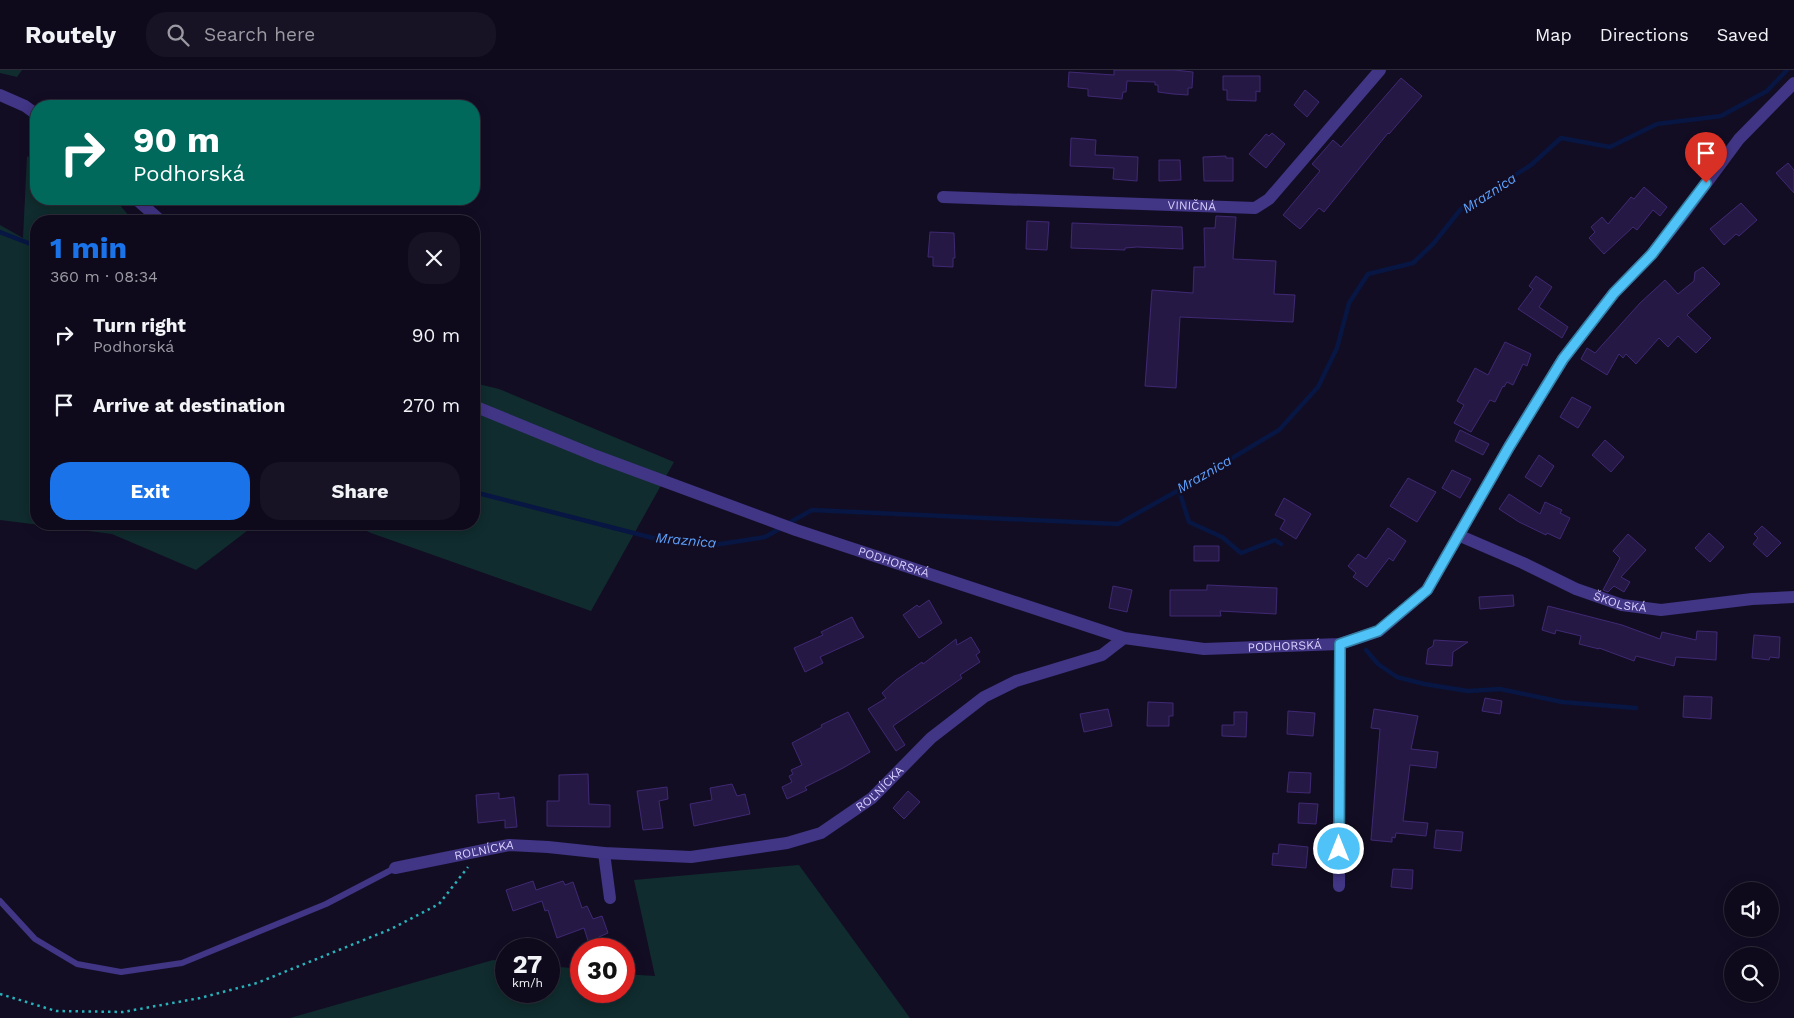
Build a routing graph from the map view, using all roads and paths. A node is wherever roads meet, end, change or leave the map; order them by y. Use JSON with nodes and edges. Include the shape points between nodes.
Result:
{"nodes":[{"id":1,"x":1380,"y":70,"type":"edge"},
{"id":2,"x":1794,"y":83,"type":"edge"},
{"id":3,"x":0,"y":94,"type":"edge"},
{"id":4,"x":30,"y":109,"type":"edge"},
{"id":5,"x":943,"y":197,"type":"dead end"},
{"id":6,"x":143,"y":205,"type":"edge"},
{"id":7,"x":154,"y":215,"type":"edge"},
{"id":8,"x":480,"y":408,"type":"edge"},
{"id":9,"x":1458,"y":535,"type":"junction"},
{"id":10,"x":1794,"y":597,"type":"edge"},
{"id":11,"x":1124,"y":638,"type":"junction"},
{"id":12,"x":1340,"y":644,"type":"junction"},
{"id":13,"x":480,"y":852,"type":"junction"},
{"id":14,"x":604,"y":853,"type":"junction"},
{"id":15,"x":395,"y":868,"type":"joint"},
{"id":16,"x":1339,"y":886,"type":"dead end"},
{"id":17,"x":610,"y":898,"type":"dead end"},
{"id":18,"x":0,"y":901,"type":"edge"},
{"id":19,"x":0,"y":994,"type":"edge"}],
"edges":[{"from":1,"to":5,"type":"street","name":"VINIČNÁ","via":[[1269,199],[1255,208]]},
{"from":2,"to":9,"type":"street","name":"PODHORSKÁ","via":[[1739,138],[1652,254],[1614,293],[1563,359]]},
{"from":3,"to":4,"type":"street"},
{"from":6,"to":7,"type":"street"},
{"from":8,"to":11,"type":"street","name":"PODHORSKÁ","via":[[596,456],[796,530]]},
{"from":9,"to":10,"type":"street","name":"ŠKOLSKÁ","via":[[1576,589],[1622,606],[1661,610]]},
{"from":9,"to":12,"type":"street","name":"PODHORSKÁ","via":[[1427,590],[1378,631]]},
{"from":11,"to":12,"type":"street","name":"PODHORSKÁ","via":[[1204,649]]},
{"from":11,"to":14,"type":"street","name":"ROĽNÍCKA","via":[[1102,655],[1016,681],[984,697],[931,738],[872,798],[821,833],[787,843],[691,857]]},
{"from":12,"to":16,"type":"street"},
{"from":13,"to":14,"type":"street","name":"ROĽNÍCKA","via":[[509,845]]},
{"from":13,"to":15,"type":"street","name":"ROĽNÍCKA"},
{"from":13,"to":19,"type":"path","via":[[439,904],[391,929],[257,983],[200,998],[123,1012],[56,1011]]},
{"from":14,"to":17,"type":"street"},
{"from":15,"to":18,"type":"lane","via":[[326,904],[182,963],[121,972],[77,964],[35,939]]}]}
